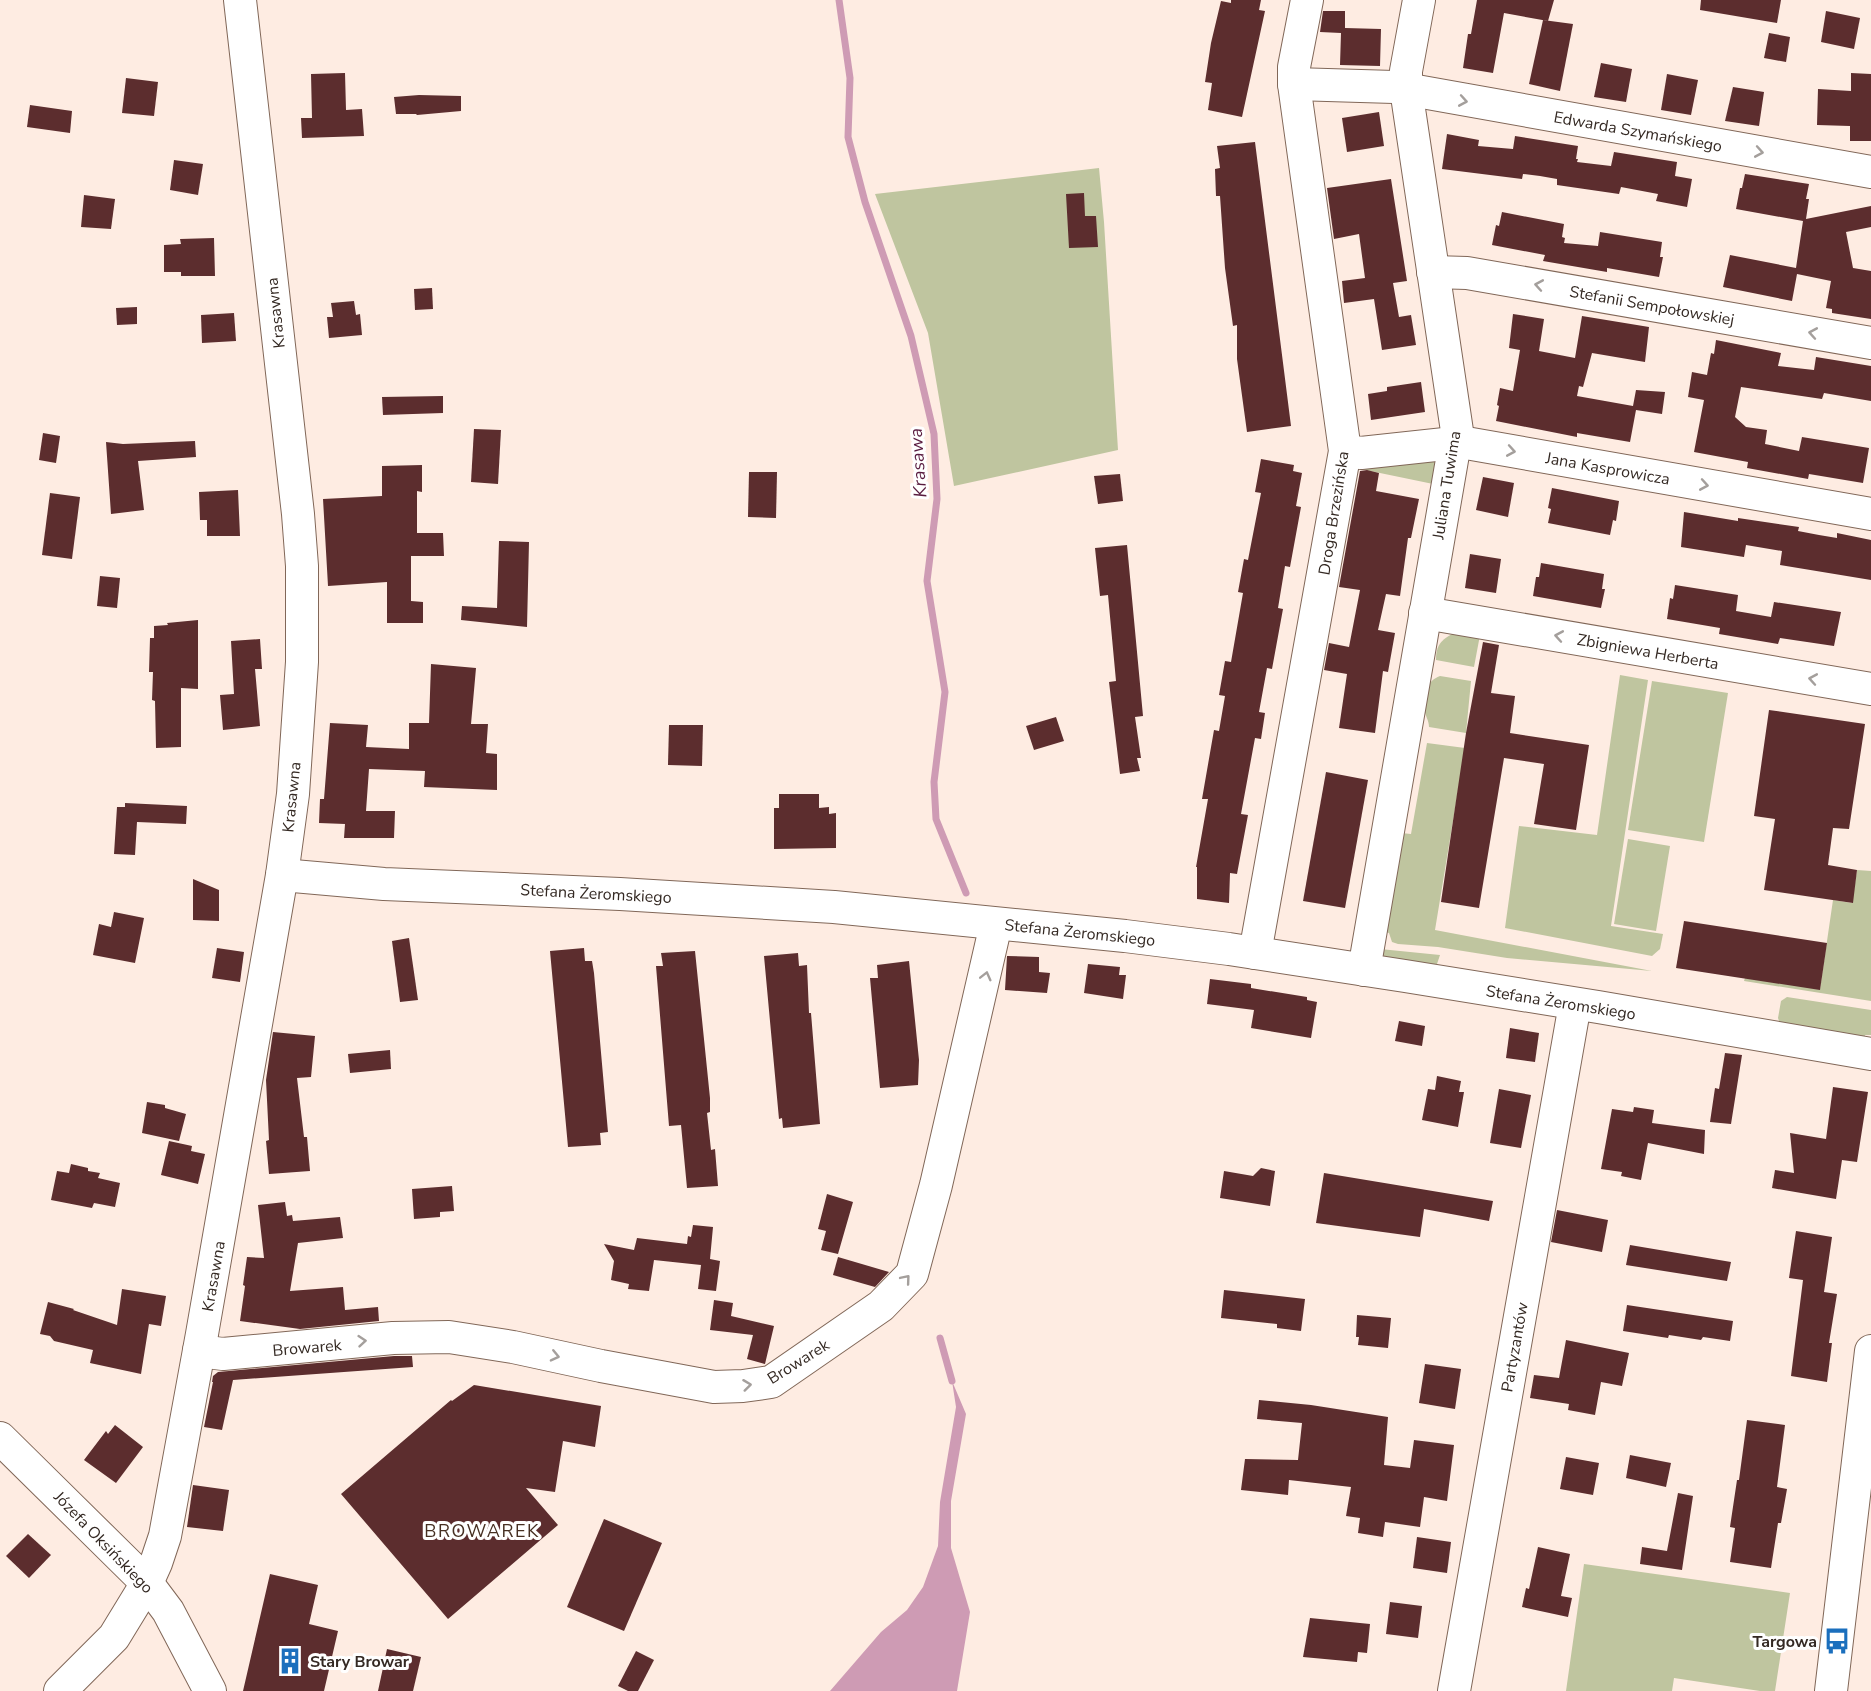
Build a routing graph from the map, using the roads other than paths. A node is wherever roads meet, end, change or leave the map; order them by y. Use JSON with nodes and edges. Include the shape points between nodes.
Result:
{"nodes":[{"id":1,"x":240,"y":0,"type":"edge"},
{"id":2,"x":1307,"y":0,"type":"edge"},
{"id":3,"x":1419,"y":0,"type":"edge"},
{"id":4,"x":1294,"y":84,"type":"junction"},
{"id":5,"x":1406,"y":89,"type":"junction"},
{"id":6,"x":1871,"y":172,"type":"edge"},
{"id":7,"x":1433,"y":272,"type":"junction"},
{"id":8,"x":1871,"y":343,"type":"edge"},
{"id":9,"x":1454,"y":443,"type":"junction"},
{"id":10,"x":1345,"y":452,"type":"junction"},
{"id":11,"x":1871,"y":514,"type":"edge"},
{"id":12,"x":1425,"y":613,"type":"junction"},
{"id":13,"x":1871,"y":689,"type":"edge"},
{"id":14,"x":282,"y":875,"type":"junction"},
{"id":15,"x":996,"y":924,"type":"junction"},
{"id":16,"x":1256,"y":953,"type":"junction"},
{"id":17,"x":1364,"y":970,"type":"junction"},
{"id":18,"x":1575,"y":1004,"type":"junction"},
{"id":19,"x":1871,"y":1054,"type":"edge"},
{"id":20,"x":199,"y":1351,"type":"junction"},
{"id":21,"x":1871,"y":1351,"type":"edge"},
{"id":22,"x":0,"y":1438,"type":"edge"},
{"id":23,"x":147,"y":1583,"type":"junction"},
{"id":24,"x":60,"y":1691,"type":"edge"},
{"id":25,"x":210,"y":1691,"type":"edge"},
{"id":26,"x":1454,"y":1691,"type":"edge"},
{"id":27,"x":1831,"y":1691,"type":"edge"}],
"edges":[{"from":1,"to":14,"type":"street","name":"Krasawna","via":[[302,566],[302,662],[293,794]]},
{"from":2,"to":4,"type":"street","name":"Droga Brzezińska"},
{"from":3,"to":5,"type":"street","name":"Juliana Tuwima"},
{"from":4,"to":5,"type":"street","name":"Edwarda Szymańskiego"},
{"from":4,"to":10,"type":"street","name":"Droga Brzezińska"},
{"from":5,"to":6,"type":"street","name":"Edwarda Szymańskiego","one_way":true},
{"from":5,"to":7,"type":"street","name":"Juliana Tuwima"},
{"from":8,"to":7,"type":"street","name":"Stefanii Sempołowskiej","one_way":true,"via":[[1467,273]]},
{"from":7,"to":9,"type":"street","name":"Juliana Tuwima","via":[[1456,416]]},
{"from":9,"to":10,"type":"street","name":"Jana Kasprowicza"},
{"from":9,"to":11,"type":"street","name":"Jana Kasprowicza","one_way":true},
{"from":9,"to":12,"type":"street","name":"Juliana Tuwima"},
{"from":10,"to":16,"type":"street","name":"Droga Brzezińska"},
{"from":13,"to":12,"type":"street","name":"Zbigniewa Herberta","one_way":true},
{"from":12,"to":17,"type":"street","name":"Juliana Tuwima"},
{"from":14,"to":15,"type":"street","name":"Stefana Żeromskiego","via":[[384,884],[834,907]]},
{"from":14,"to":20,"type":"street","name":"Krasawna"},
{"from":15,"to":16,"type":"street","name":"Stefana Żeromskiego"},
{"from":20,"to":15,"type":"street","name":"Browarek","one_way":true,"via":[[223,1354],[393,1338],[449,1337],[714,1388],[771,1382],[881,1306],[912,1274]]},
{"from":16,"to":17,"type":"street","name":"Stefana Żeromskiego"},
{"from":17,"to":18,"type":"street","name":"Stefana Żeromskiego"},
{"from":18,"to":19,"type":"street","name":"Stefana Żeromskiego"},
{"from":18,"to":26,"type":"street","name":"Partyzantów"},
{"from":20,"to":23,"type":"street","name":"Krasawna","via":[[165,1536]]},
{"from":21,"to":27,"type":"street"},
{"from":22,"to":23,"type":"street","name":"Józefa Oksińskiego"},
{"from":23,"to":24,"type":"street","name":"Krasawna","via":[[114,1636]]},
{"from":23,"to":25,"type":"street","name":"Józefa Oksińskiego","via":[[173,1621]]}]}
